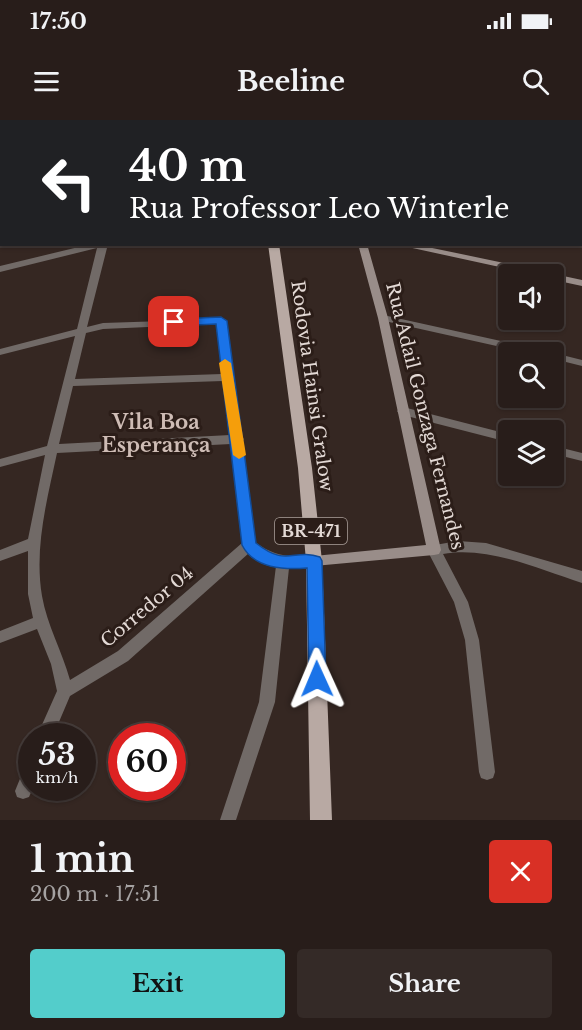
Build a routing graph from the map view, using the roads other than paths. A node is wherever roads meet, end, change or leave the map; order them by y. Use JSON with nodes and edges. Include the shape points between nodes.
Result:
{"nodes":[{"id":1,"x":100,"y":246,"type":"edge"},
{"id":2,"x":104,"y":246,"type":"edge"},
{"id":3,"x":273,"y":246,"type":"edge"},
{"id":4,"x":363,"y":246,"type":"edge"},
{"id":5,"x":408,"y":246,"type":"edge"},
{"id":6,"x":498,"y":265,"type":"edge"},
{"id":7,"x":0,"y":269,"type":"edge"},
{"id":8,"x":564,"y":279,"type":"edge"},
{"id":9,"x":582,"y":283,"type":"edge"},
{"id":10,"x":382,"y":318,"type":"junction"},
{"id":11,"x":83,"y":330,"type":"junction"},
{"id":12,"x":498,"y":343,"type":"edge"},
{"id":13,"x":0,"y":352,"type":"edge"},
{"id":14,"x":564,"y":358,"type":"edge"},
{"id":15,"x":582,"y":363,"type":"edge"},
{"id":16,"x":227,"y":377,"type":"junction"},
{"id":17,"x":70,"y":383,"type":"junction"},
{"id":18,"x":403,"y":411,"type":"junction"},
{"id":19,"x":498,"y":435,"type":"edge"},
{"id":20,"x":238,"y":439,"type":"junction"},
{"id":21,"x":52,"y":449,"type":"junction"},
{"id":22,"x":564,"y":452,"type":"edge"},
{"id":23,"x":582,"y":457,"type":"edge"},
{"id":24,"x":0,"y":463,"type":"edge"},
{"id":25,"x":35,"y":542,"type":"junction"},
{"id":26,"x":249,"y":545,"type":"junction"},
{"id":27,"x":434,"y":550,"type":"junction"},
{"id":28,"x":0,"y":556,"type":"edge"},
{"id":29,"x":314,"y":561,"type":"junction"},
{"id":30,"x":283,"y":564,"type":"junction"},
{"id":31,"x":582,"y":577,"type":"edge"},
{"id":32,"x":41,"y":621,"type":"junction"},
{"id":33,"x":0,"y":637,"type":"edge"},
{"id":34,"x":65,"y":691,"type":"junction"},
{"id":35,"x":51,"y":723,"type":"edge"},
{"id":36,"x":487,"y":772,"type":"dead end"},
{"id":37,"x":228,"y":820,"type":"edge"},
{"id":38,"x":321,"y":820,"type":"edge"}],
"edges":[{"from":1,"to":7,"type":"street"},
{"from":2,"to":11,"type":"street"},
{"from":3,"to":29,"type":"main road","name":"Rodovia Hainsi Gralow","number":"BR-471"},
{"from":4,"to":10,"type":"street","name":"Rua Adail Gonzaga Fernandes"},
{"from":5,"to":6,"type":"street"},
{"from":8,"to":9,"type":"street"},
{"from":10,"to":12,"type":"street"},
{"from":10,"to":18,"type":"street","name":"Rua Adail Gonzaga Fernandes"},
{"from":11,"to":13,"type":"street"},
{"from":11,"to":16,"type":"street","via":[[127,324],[221,321]]},
{"from":11,"to":17,"type":"street"},
{"from":14,"to":15,"type":"street"},
{"from":16,"to":17,"type":"street"},
{"from":16,"to":20,"type":"street"},
{"from":17,"to":21,"type":"street"},
{"from":18,"to":19,"type":"street"},
{"from":18,"to":27,"type":"street","name":"Rua Adail Gonzaga Fernandes"},
{"from":20,"to":21,"type":"street"},
{"from":20,"to":26,"type":"street"},
{"from":21,"to":24,"type":"street"},
{"from":21,"to":25,"type":"street"},
{"from":22,"to":23,"type":"street"},
{"from":25,"to":28,"type":"street"},
{"from":25,"to":32,"type":"street","via":[[35,594]]},
{"from":26,"to":30,"type":"street","via":[[264,557]]},
{"from":26,"to":34,"type":"street","name":"Corredor 04","via":[[123,656]]},
{"from":27,"to":29,"type":"street"},
{"from":27,"to":31,"type":"street","via":[[458,546],[486,548]]},
{"from":27,"to":36,"type":"street","name":"Rua Adail Gonzaga Fernandes","via":[[461,602],[472,640]]},
{"from":29,"to":30,"type":"street"},
{"from":29,"to":38,"type":"main road","name":"Rodovia Hainsi Gralow","number":"BR-471"},
{"from":30,"to":37,"type":"street","via":[[267,702]]},
{"from":32,"to":33,"type":"street"},
{"from":32,"to":34,"type":"street"},
{"from":34,"to":35,"type":"street"}]}
